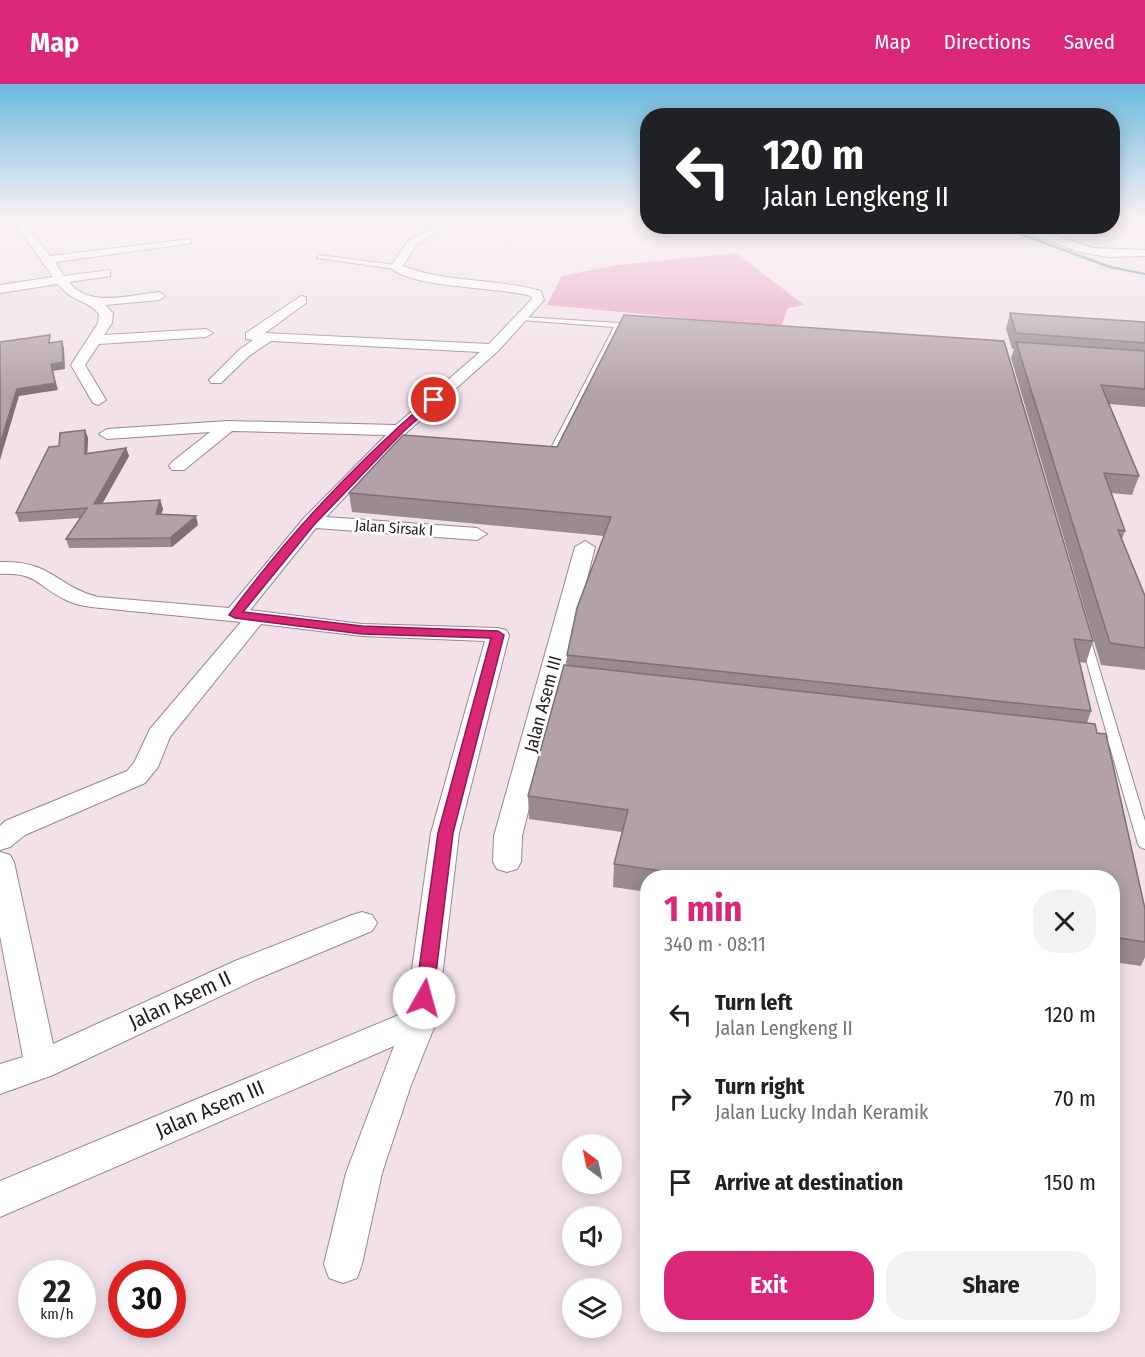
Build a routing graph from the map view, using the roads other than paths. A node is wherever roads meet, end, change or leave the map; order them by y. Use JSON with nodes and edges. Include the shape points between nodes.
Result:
{"nodes":[{"id":1,"x":66,"y":278,"type":"edge"},
{"id":2,"x":436,"y":278,"type":"edge"},
{"id":3,"x":62,"y":279,"type":"junction"},
{"id":4,"x":0,"y":289,"type":"edge"},
{"id":5,"x":159,"y":296,"type":"dead end"},
{"id":6,"x":301,"y":300,"type":"dead end"},
{"id":7,"x":91,"y":302,"type":"junction"},
{"id":8,"x":522,"y":319,"type":"junction"},
{"id":9,"x":618,"y":325,"type":"junction"},
{"id":10,"x":642,"y":327,"type":"edge"},
{"id":11,"x":206,"y":333,"type":"dead end"},
{"id":12,"x":266,"y":338,"type":"junction"},
{"id":13,"x":92,"y":340,"type":"junction"},
{"id":14,"x":493,"y":348,"type":"junction"},
{"id":15,"x":216,"y":380,"type":"dead end"},
{"id":16,"x":98,"y":400,"type":"dead end"},
{"id":17,"x":228,"y":426,"type":"junction"},
{"id":18,"x":400,"y":430,"type":"junction"},
{"id":19,"x":107,"y":434,"type":"dead end"},
{"id":20,"x":554,"y":450,"type":"edge"},
{"id":21,"x":178,"y":466,"type":"dead end"},
{"id":22,"x":310,"y":522,"type":"junction"},
{"id":23,"x":477,"y":534,"type":"dead end"},
{"id":24,"x":585,"y":547,"type":"dead end"},
{"id":25,"x":0,"y":568,"type":"edge"},
{"id":26,"x":246,"y":616,"type":"junction"},
{"id":27,"x":1083,"y":629,"type":"edge"},
{"id":28,"x":1079,"y":739,"type":"edge"},
{"id":29,"x":1115,"y":743,"type":"junction"},
{"id":30,"x":0,"y":840,"type":"edge"},
{"id":31,"x":1145,"y":844,"type":"edge"},
{"id":32,"x":0,"y":862,"type":"edge"},
{"id":33,"x":507,"y":862,"type":"dead end"},
{"id":34,"x":362,"y":923,"type":"dead end"},
{"id":35,"x":421,"y":1020,"type":"junction"},
{"id":36,"x":41,"y":1065,"type":"junction"},
{"id":37,"x":0,"y":1079,"type":"edge"},
{"id":38,"x":0,"y":1199,"type":"edge"},
{"id":39,"x":343,"y":1264,"type":"dead end"}],
"edges":[{"from":1,"to":3,"type":"street"},
{"from":2,"to":8,"type":"street","via":[[532,292],[538,300]]},
{"from":3,"to":4,"type":"street"},
{"from":3,"to":7,"type":"street","via":[[75,297]]},
{"from":5,"to":7,"type":"street"},
{"from":6,"to":12,"type":"street","via":[[250,334]]},
{"from":7,"to":13,"type":"street","via":[[102,307],[107,317]]},
{"from":8,"to":9,"type":"lane"},
{"from":8,"to":14,"type":"street"},
{"from":9,"to":10,"type":"lane"},
{"from":9,"to":20,"type":"lane"},
{"from":11,"to":13,"type":"street"},
{"from":12,"to":14,"type":"street"},
{"from":12,"to":15,"type":"street"},
{"from":13,"to":16,"type":"street","via":[[78,365]]},
{"from":14,"to":18,"type":"street"},
{"from":17,"to":18,"type":"street"},
{"from":17,"to":19,"type":"street"},
{"from":17,"to":21,"type":"street"},
{"from":18,"to":22,"type":"street"},
{"from":22,"to":23,"type":"street","name":"Jalan Sirsak I"},
{"from":22,"to":26,"type":"street"},
{"from":24,"to":33,"type":"street","name":"Jalan Asem III","via":[[556,681],[508,836]]},
{"from":25,"to":26,"type":"street","via":[[21,567],[37,572],[83,601]]},
{"from":26,"to":30,"type":"street","via":[[159,735],[145,767],[136,777],[15,828]]},
{"from":26,"to":35,"type":"street","via":[[362,630],[498,635],[445,833]]},
{"from":27,"to":29,"type":"lane"},
{"from":28,"to":29,"type":"lane"},
{"from":29,"to":31,"type":"lane"},
{"from":32,"to":36,"type":"street"},
{"from":34,"to":36,"type":"street","name":"Jalan Asem II","via":[[246,969]]},
{"from":35,"to":38,"type":"street","name":"Jalan Asem III"},
{"from":35,"to":39,"type":"street","via":[[364,1173]]},
{"from":36,"to":37,"type":"street","name":"Jalan Asem II"}]}
